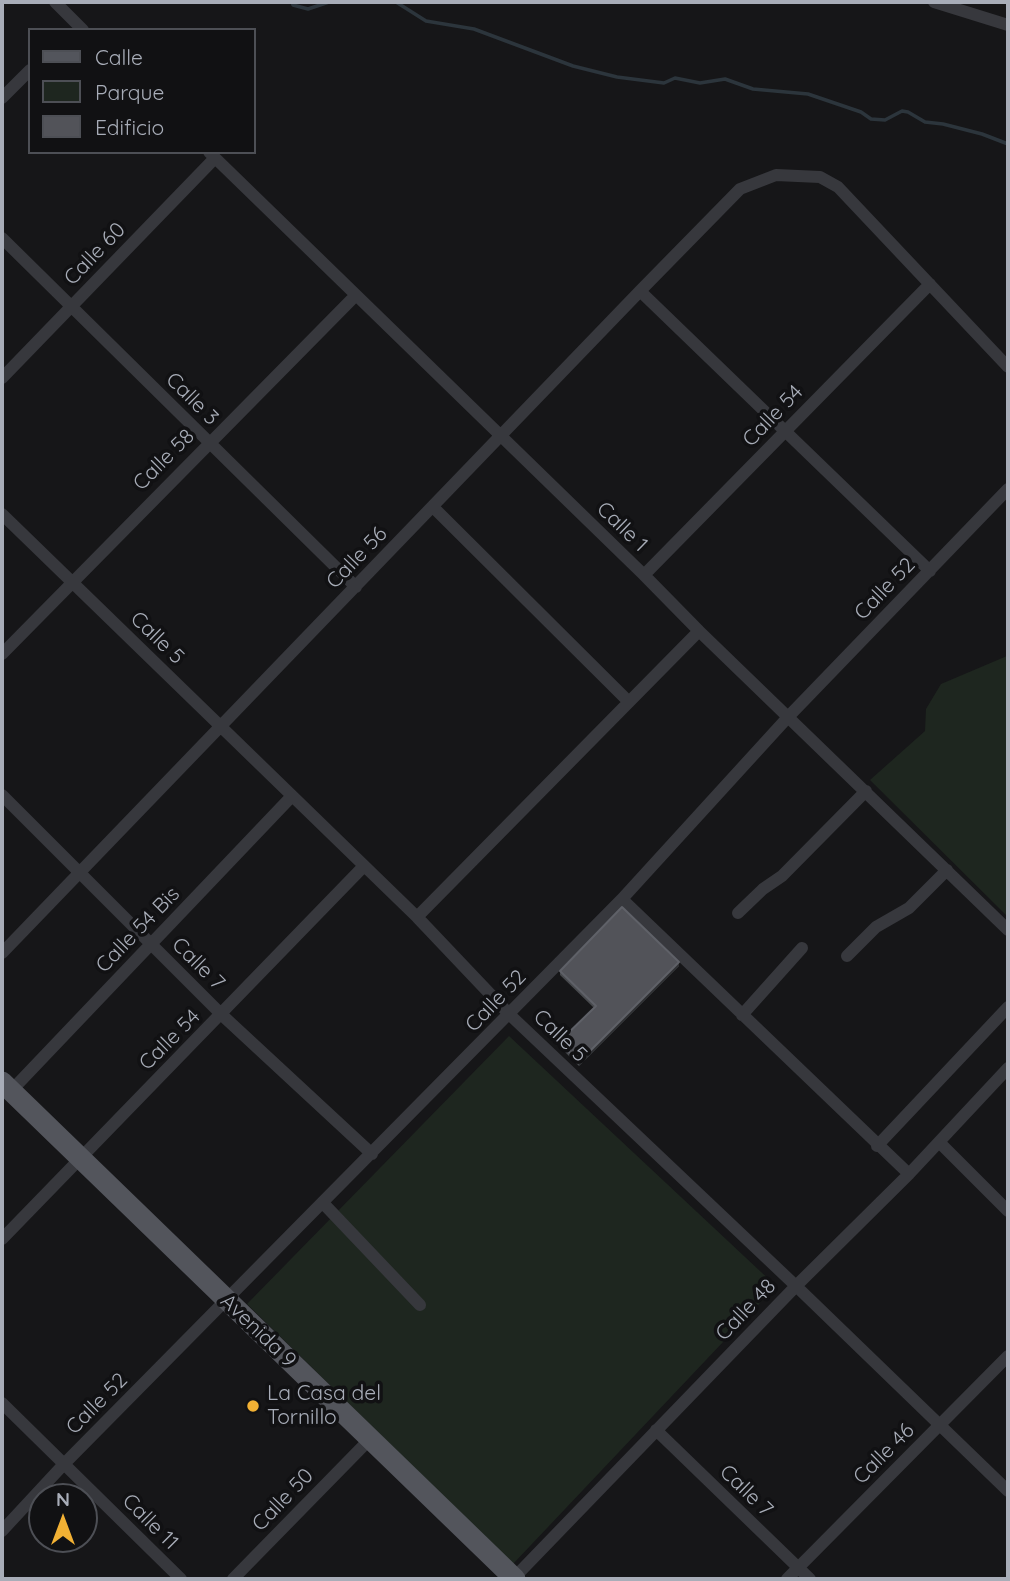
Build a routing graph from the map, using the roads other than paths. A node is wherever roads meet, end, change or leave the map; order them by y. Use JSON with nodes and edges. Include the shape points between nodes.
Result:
{"nodes":[{"id":1,"x":55,"y":2,"type":"edge"},
{"id":2,"x":934,"y":2,"type":"edge"},
{"id":3,"x":1008,"y":25,"type":"edge"},
{"id":4,"x":76,"y":27,"type":"edge"},
{"id":5,"x":28,"y":71,"type":"edge"},
{"id":6,"x":2,"y":98,"type":"edge"},
{"id":7,"x":212,"y":155,"type":"edge"},
{"id":8,"x":2,"y":238,"type":"edge"},
{"id":9,"x":930,"y":284,"type":"junction"},
{"id":10,"x":640,"y":291,"type":"junction"},
{"id":11,"x":356,"y":295,"type":"junction"},
{"id":12,"x":71,"y":306,"type":"junction"},
{"id":13,"x":1008,"y":367,"type":"edge"},
{"id":14,"x":2,"y":378,"type":"edge"},
{"id":15,"x":785,"y":431,"type":"junction"},
{"id":16,"x":501,"y":436,"type":"junction"},
{"id":17,"x":209,"y":442,"type":"junction"},
{"id":18,"x":1008,"y":489,"type":"edge"},
{"id":19,"x":433,"y":507,"type":"junction"},
{"id":20,"x":2,"y":514,"type":"edge"},
{"id":21,"x":930,"y":571,"type":"junction"},
{"id":22,"x":644,"y":575,"type":"junction"},
{"id":23,"x":71,"y":582,"type":"junction"},
{"id":24,"x":356,"y":587,"type":"junction"},
{"id":25,"x":699,"y":631,"type":"junction"},
{"id":26,"x":2,"y":654,"type":"edge"},
{"id":27,"x":629,"y":702,"type":"junction"},
{"id":28,"x":789,"y":716,"type":"junction"},
{"id":29,"x":221,"y":727,"type":"junction"},
{"id":30,"x":866,"y":791,"type":"junction"},
{"id":31,"x":2,"y":796,"type":"edge"},
{"id":32,"x":292,"y":796,"type":"junction"},
{"id":33,"x":364,"y":866,"type":"junction"},
{"id":34,"x":947,"y":870,"type":"junction"},
{"id":35,"x":81,"y":872,"type":"junction"},
{"id":36,"x":622,"y":899,"type":"junction"},
{"id":37,"x":738,"y":913,"type":"dead end"},
{"id":38,"x":417,"y":918,"type":"junction"},
{"id":39,"x":1008,"y":930,"type":"edge"},
{"id":40,"x":151,"y":945,"type":"junction"},
{"id":41,"x":802,"y":948,"type":"dead end"},
{"id":42,"x":2,"y":953,"type":"edge"},
{"id":43,"x":847,"y":956,"type":"dead end"},
{"id":44,"x":1008,"y":1007,"type":"edge"},
{"id":45,"x":222,"y":1015,"type":"junction"},
{"id":46,"x":510,"y":1015,"type":"junction"},
{"id":47,"x":742,"y":1015,"type":"junction"},
{"id":48,"x":1008,"y":1068,"type":"edge"},
{"id":49,"x":5,"y":1090,"type":"edge"},
{"id":50,"x":939,"y":1142,"type":"junction"},
{"id":51,"x":877,"y":1146,"type":"junction"},
{"id":52,"x":372,"y":1154,"type":"junction"},
{"id":53,"x":76,"y":1163,"type":"junction"},
{"id":54,"x":909,"y":1174,"type":"junction"},
{"id":55,"x":323,"y":1203,"type":"junction"},
{"id":56,"x":1008,"y":1211,"type":"edge"},
{"id":57,"x":2,"y":1239,"type":"edge"},
{"id":58,"x":796,"y":1286,"type":"junction"},
{"id":59,"x":222,"y":1305,"type":"junction"},
{"id":60,"x":420,"y":1305,"type":"dead end"},
{"id":61,"x":1008,"y":1356,"type":"edge"},
{"id":62,"x":2,"y":1404,"type":"edge"},
{"id":63,"x":940,"y":1425,"type":"junction"},
{"id":64,"x":656,"y":1430,"type":"junction"},
{"id":65,"x":365,"y":1443,"type":"junction"},
{"id":66,"x":64,"y":1464,"type":"junction"},
{"id":67,"x":1008,"y":1492,"type":"edge"},
{"id":68,"x":2,"y":1531,"type":"edge"},
{"id":69,"x":798,"y":1568,"type":"junction"},
{"id":70,"x":181,"y":1579,"type":"edge"},
{"id":71,"x":233,"y":1579,"type":"edge"},
{"id":72,"x":509,"y":1579,"type":"edge"},
{"id":73,"x":787,"y":1579,"type":"edge"},
{"id":74,"x":810,"y":1579,"type":"edge"}],
"edges":[{"from":1,"to":4,"type":"street"},
{"from":2,"to":3,"type":"street"},
{"from":5,"to":6,"type":"street"},
{"from":7,"to":11,"type":"street","name":"Calle 1"},
{"from":7,"to":12,"type":"street","name":"Calle 60"},
{"from":8,"to":12,"type":"street","name":"Calle 3"},
{"from":9,"to":10,"type":"street","name":"Calle 56","via":[[838,187],[820,177],[776,175],[740,190]]},
{"from":9,"to":13,"type":"street"},
{"from":9,"to":15,"type":"street","name":"Calle 54"},
{"from":10,"to":15,"type":"street"},
{"from":10,"to":16,"type":"street","name":"Calle 56"},
{"from":11,"to":16,"type":"street","name":"Calle 1"},
{"from":11,"to":17,"type":"street","name":"Calle 58"},
{"from":12,"to":14,"type":"street","name":"Calle 60"},
{"from":12,"to":17,"type":"street","name":"Calle 3"},
{"from":15,"to":21,"type":"street"},
{"from":15,"to":22,"type":"street","name":"Calle 54"},
{"from":16,"to":19,"type":"street","name":"Calle 56"},
{"from":16,"to":22,"type":"street","name":"Calle 1"},
{"from":17,"to":23,"type":"street","name":"Calle 58"},
{"from":17,"to":24,"type":"street","name":"Calle 3"},
{"from":18,"to":21,"type":"street","name":"Calle 52"},
{"from":19,"to":24,"type":"street","name":"Calle 56"},
{"from":19,"to":27,"type":"street"},
{"from":20,"to":23,"type":"street","name":"Calle 5"},
{"from":21,"to":28,"type":"street","name":"Calle 52"},
{"from":22,"to":25,"type":"street","name":"Calle 1"},
{"from":23,"to":26,"type":"street","name":"Calle 58"},
{"from":23,"to":29,"type":"street","name":"Calle 5"},
{"from":24,"to":29,"type":"street","name":"Calle 56"},
{"from":25,"to":27,"type":"street"},
{"from":25,"to":28,"type":"street","name":"Calle 1"},
{"from":27,"to":38,"type":"street"},
{"from":28,"to":30,"type":"street","name":"Calle 1"},
{"from":28,"to":36,"type":"street","name":"Calle 52"},
{"from":29,"to":32,"type":"street","name":"Calle 5"},
{"from":29,"to":35,"type":"street","name":"Calle 56"},
{"from":30,"to":34,"type":"street","name":"Calle 1"},
{"from":30,"to":37,"type":"street","via":[[782,876]]},
{"from":31,"to":35,"type":"street","name":"Calle 7"},
{"from":32,"to":33,"type":"street","name":"Calle 5"},
{"from":32,"to":40,"type":"street","name":"Calle 54 Bis"},
{"from":33,"to":38,"type":"street","name":"Calle 5"},
{"from":33,"to":45,"type":"street","name":"Calle 54"},
{"from":34,"to":39,"type":"street","name":"Calle 1"},
{"from":34,"to":43,"type":"street","via":[[909,908],[876,927]]},
{"from":35,"to":40,"type":"street","name":"Calle 7"},
{"from":35,"to":42,"type":"street","name":"Calle 56"},
{"from":36,"to":46,"type":"street","name":"Calle 52"},
{"from":36,"to":47,"type":"street"},
{"from":38,"to":46,"type":"street","name":"Calle 5"},
{"from":40,"to":45,"type":"street","name":"Calle 7"},
{"from":40,"to":49,"type":"street","name":"Calle 54 Bis"},
{"from":41,"to":47,"type":"street"},
{"from":44,"to":51,"type":"street"},
{"from":45,"to":52,"type":"street","name":"Calle 7"},
{"from":45,"to":53,"type":"street","name":"Calle 54"},
{"from":46,"to":52,"type":"street","name":"Calle 52"},
{"from":46,"to":58,"type":"street","name":"Calle 5"},
{"from":47,"to":51,"type":"street"},
{"from":48,"to":50,"type":"street","name":"Calle 48"},
{"from":49,"to":53,"type":"main road","name":"Avenida 9"},
{"from":50,"to":54,"type":"street","name":"Calle 48"},
{"from":50,"to":56,"type":"street"},
{"from":51,"to":54,"type":"street"},
{"from":52,"to":55,"type":"street","name":"Calle 52"},
{"from":53,"to":57,"type":"street","name":"Calle 54"},
{"from":53,"to":59,"type":"main road","name":"Avenida 9"},
{"from":54,"to":58,"type":"street","name":"Calle 48"},
{"from":55,"to":59,"type":"street","name":"Calle 52"},
{"from":55,"to":60,"type":"street"},
{"from":58,"to":63,"type":"street","name":"Calle 5"},
{"from":58,"to":64,"type":"street","name":"Calle 48"},
{"from":59,"to":65,"type":"main road","name":"Avenida 9"},
{"from":59,"to":66,"type":"street","name":"Calle 52"},
{"from":61,"to":63,"type":"street","name":"Calle 46"},
{"from":62,"to":66,"type":"street","name":"Calle 11"},
{"from":63,"to":67,"type":"street","name":"Calle 5"},
{"from":63,"to":69,"type":"street","name":"Calle 46"},
{"from":64,"to":69,"type":"street","name":"Calle 7"},
{"from":64,"to":72,"type":"street","name":"Calle 48"},
{"from":65,"to":71,"type":"street","name":"Calle 50"},
{"from":65,"to":72,"type":"main road","name":"Avenida 9"},
{"from":66,"to":68,"type":"street","name":"Calle 52"},
{"from":66,"to":70,"type":"street","name":"Calle 11"},
{"from":69,"to":73,"type":"street","name":"Calle 46"},
{"from":69,"to":74,"type":"street","name":"Calle 7"}]}
